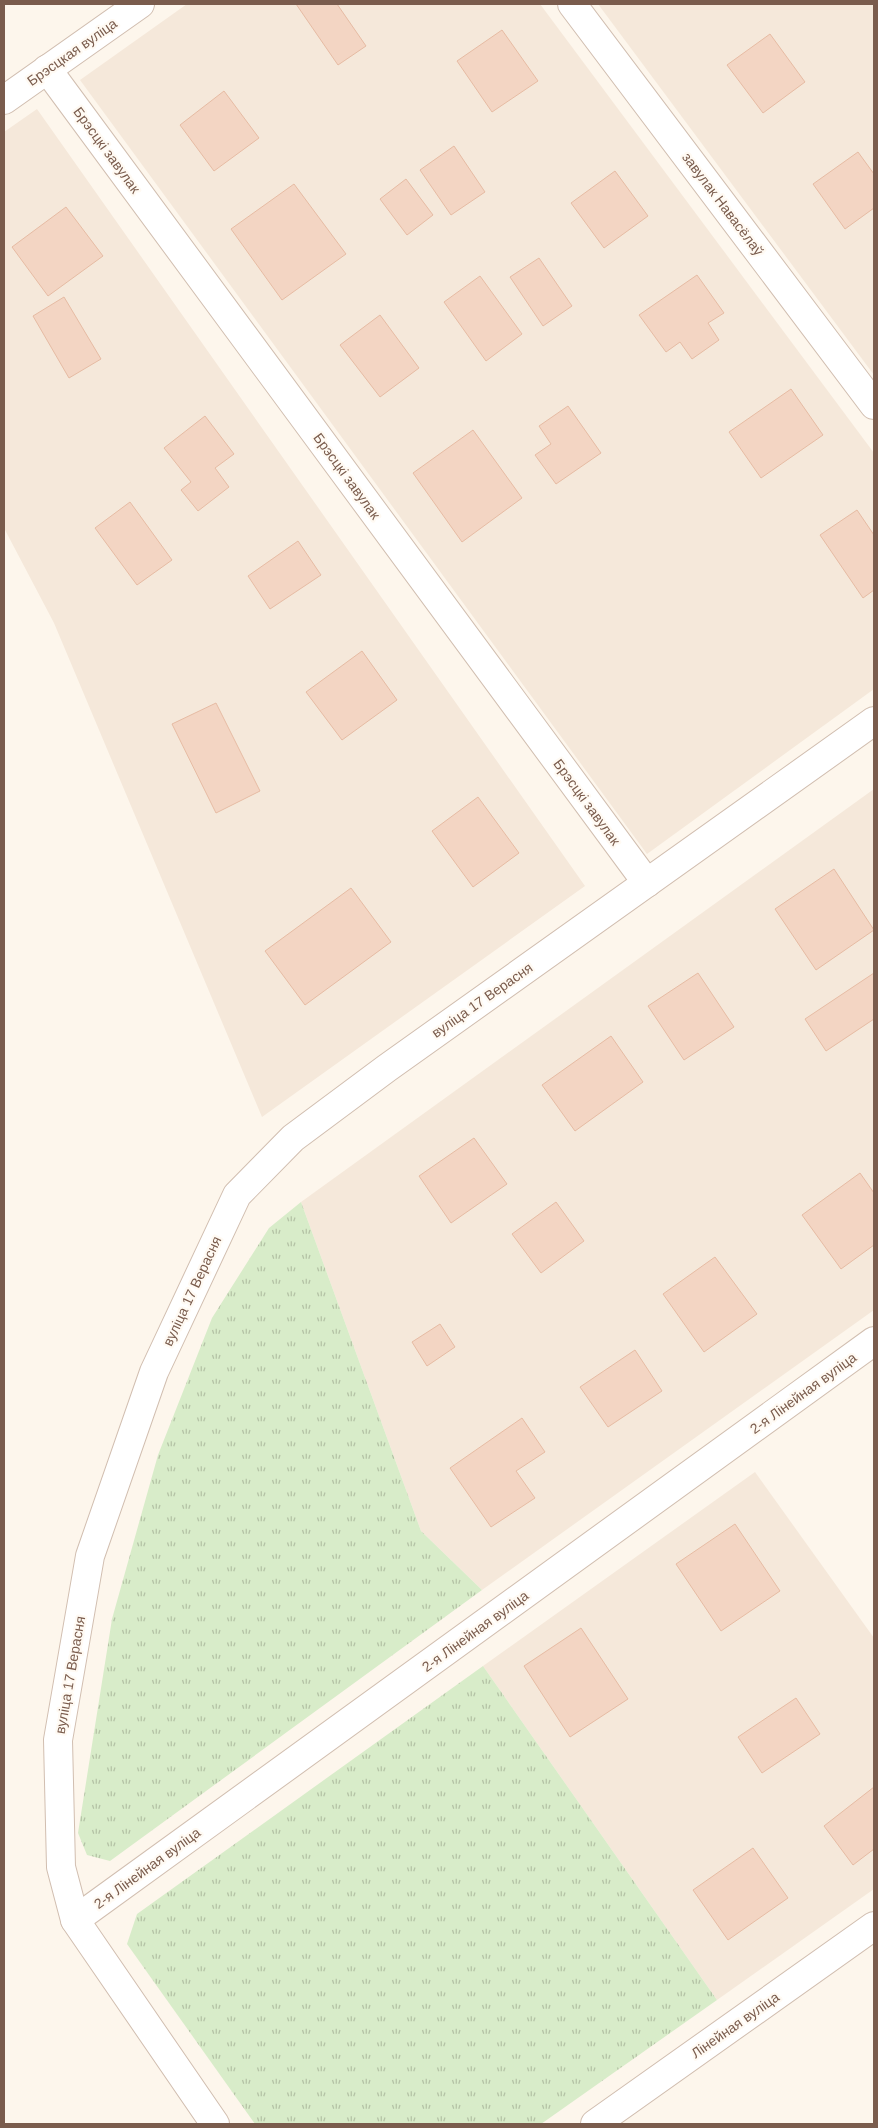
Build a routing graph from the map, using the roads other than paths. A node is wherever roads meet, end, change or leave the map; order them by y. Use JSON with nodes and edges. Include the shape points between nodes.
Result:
{"nodes":[{"id":1,"x":140,"y":4,"type":"edge"},
{"id":2,"x":572,"y":4,"type":"edge"},
{"id":3,"x":47,"y":69,"type":"junction"},
{"id":4,"x":4,"y":100,"type":"edge"},
{"id":5,"x":874,"y":405,"type":"edge"},
{"id":6,"x":874,"y":721,"type":"edge"},
{"id":7,"x":647,"y":883,"type":"junction"},
{"id":8,"x":874,"y":1341,"type":"edge"},
{"id":9,"x":75,"y":1920,"type":"junction"},
{"id":10,"x":874,"y":1926,"type":"edge"},
{"id":11,"x":215,"y":2124,"type":"edge"},
{"id":12,"x":595,"y":2124,"type":"edge"}],
"edges":[{"from":1,"to":3,"type":"street","name":"Брэсцкая вуліца"},
{"from":2,"to":5,"type":"street","name":"завулак Навасёлаў"},
{"from":3,"to":4,"type":"street","name":"Брэсцкая вуліца"},
{"from":3,"to":7,"type":"street","name":"Брэсцкі завулак"},
{"from":6,"to":7,"type":"street","name":"вуліца 17 Верасня"},
{"from":7,"to":9,"type":"street","name":"вуліца 17 Верасня","via":[[293,1138],[237,1195],[154,1372],[90,1556],[58,1740],[61,1867]]},
{"from":8,"to":9,"type":"street","name":"2-я Лінейная вуліца"},
{"from":9,"to":11,"type":"street","name":"вуліца 17 Верасня"},
{"from":10,"to":12,"type":"street","name":"Лінейная вуліца"}]}
